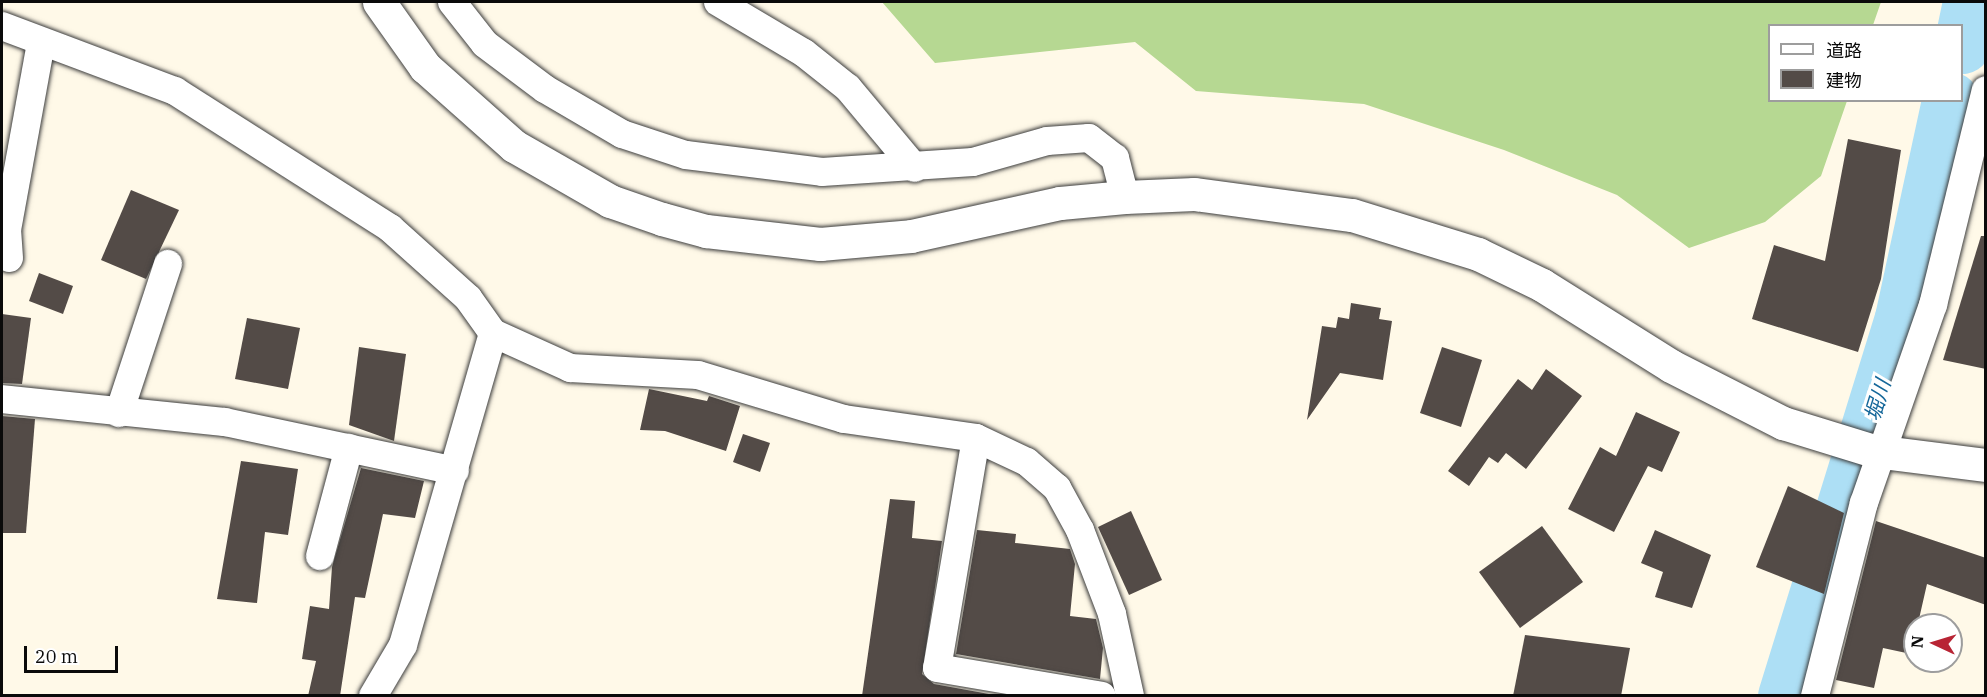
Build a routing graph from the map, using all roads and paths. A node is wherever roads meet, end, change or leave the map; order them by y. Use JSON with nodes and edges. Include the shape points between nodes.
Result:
{"nodes":[{"id":1,"x":379,"y":2,"type":"edge"},
{"id":2,"x":452,"y":2,"type":"edge"},
{"id":3,"x":718,"y":2,"type":"edge"},
{"id":4,"x":2,"y":26,"type":"edge"},
{"id":5,"x":41,"y":42,"type":"junction"},
{"id":6,"x":1986,"y":90,"type":"edge"},
{"id":7,"x":915,"y":168,"type":"junction"},
{"id":8,"x":1125,"y":197,"type":"junction"},
{"id":9,"x":9,"y":258,"type":"dead end"},
{"id":10,"x":168,"y":264,"type":"dead end"},
{"id":11,"x":492,"y":333,"type":"junction"},
{"id":12,"x":2,"y":399,"type":"edge"},
{"id":13,"x":119,"y":413,"type":"junction"},
{"id":14,"x":976,"y":438,"type":"junction"},
{"id":15,"x":349,"y":448,"type":"junction"},
{"id":16,"x":1868,"y":449,"type":"junction"},
{"id":17,"x":1986,"y":465,"type":"edge"},
{"id":18,"x":455,"y":471,"type":"junction"},
{"id":19,"x":320,"y":556,"type":"dead end"},
{"id":20,"x":373,"y":696,"type":"edge"},
{"id":21,"x":1102,"y":696,"type":"edge"},
{"id":22,"x":1130,"y":696,"type":"edge"},
{"id":23,"x":1815,"y":696,"type":"edge"}],
"edges":[{"from":1,"to":8,"type":"street","via":[[425,67],[514,146],[610,201],[706,231],[820,244],[855,242],[1060,203]]},
{"from":2,"to":7,"type":"street","via":[[485,44],[545,89],[622,135],[686,155],[746,166],[822,172]]},
{"from":3,"to":7,"type":"street","via":[[804,53],[848,88]]},
{"from":4,"to":5,"type":"street"},
{"from":5,"to":9,"type":"street","via":[[7,230]]},
{"from":5,"to":11,"type":"street","via":[[175,91],[301,168],[390,228],[468,298]]},
{"from":6,"to":16,"type":"street","via":[[1933,305]]},
{"from":7,"to":8,"type":"street","via":[[1089,138],[1115,158]]},
{"from":8,"to":16,"type":"street","via":[[1194,194],[1270,200],[1413,232],[1542,285],[1726,397]]},
{"from":10,"to":13,"type":"street"},
{"from":11,"to":14,"type":"street","via":[[570,368],[698,375],[844,419]]},
{"from":11,"to":18,"type":"street"},
{"from":12,"to":13,"type":"street"},
{"from":13,"to":15,"type":"street","via":[[225,422]]},
{"from":14,"to":21,"type":"street","via":[[937,668]]},
{"from":14,"to":22,"type":"street","via":[[1027,462],[1057,488],[1080,530],[1112,614]]},
{"from":15,"to":18,"type":"street"},
{"from":15,"to":19,"type":"street"},
{"from":16,"to":17,"type":"street"},
{"from":16,"to":23,"type":"street","via":[[1864,503]]},
{"from":18,"to":20,"type":"street","via":[[403,645]]}]}
